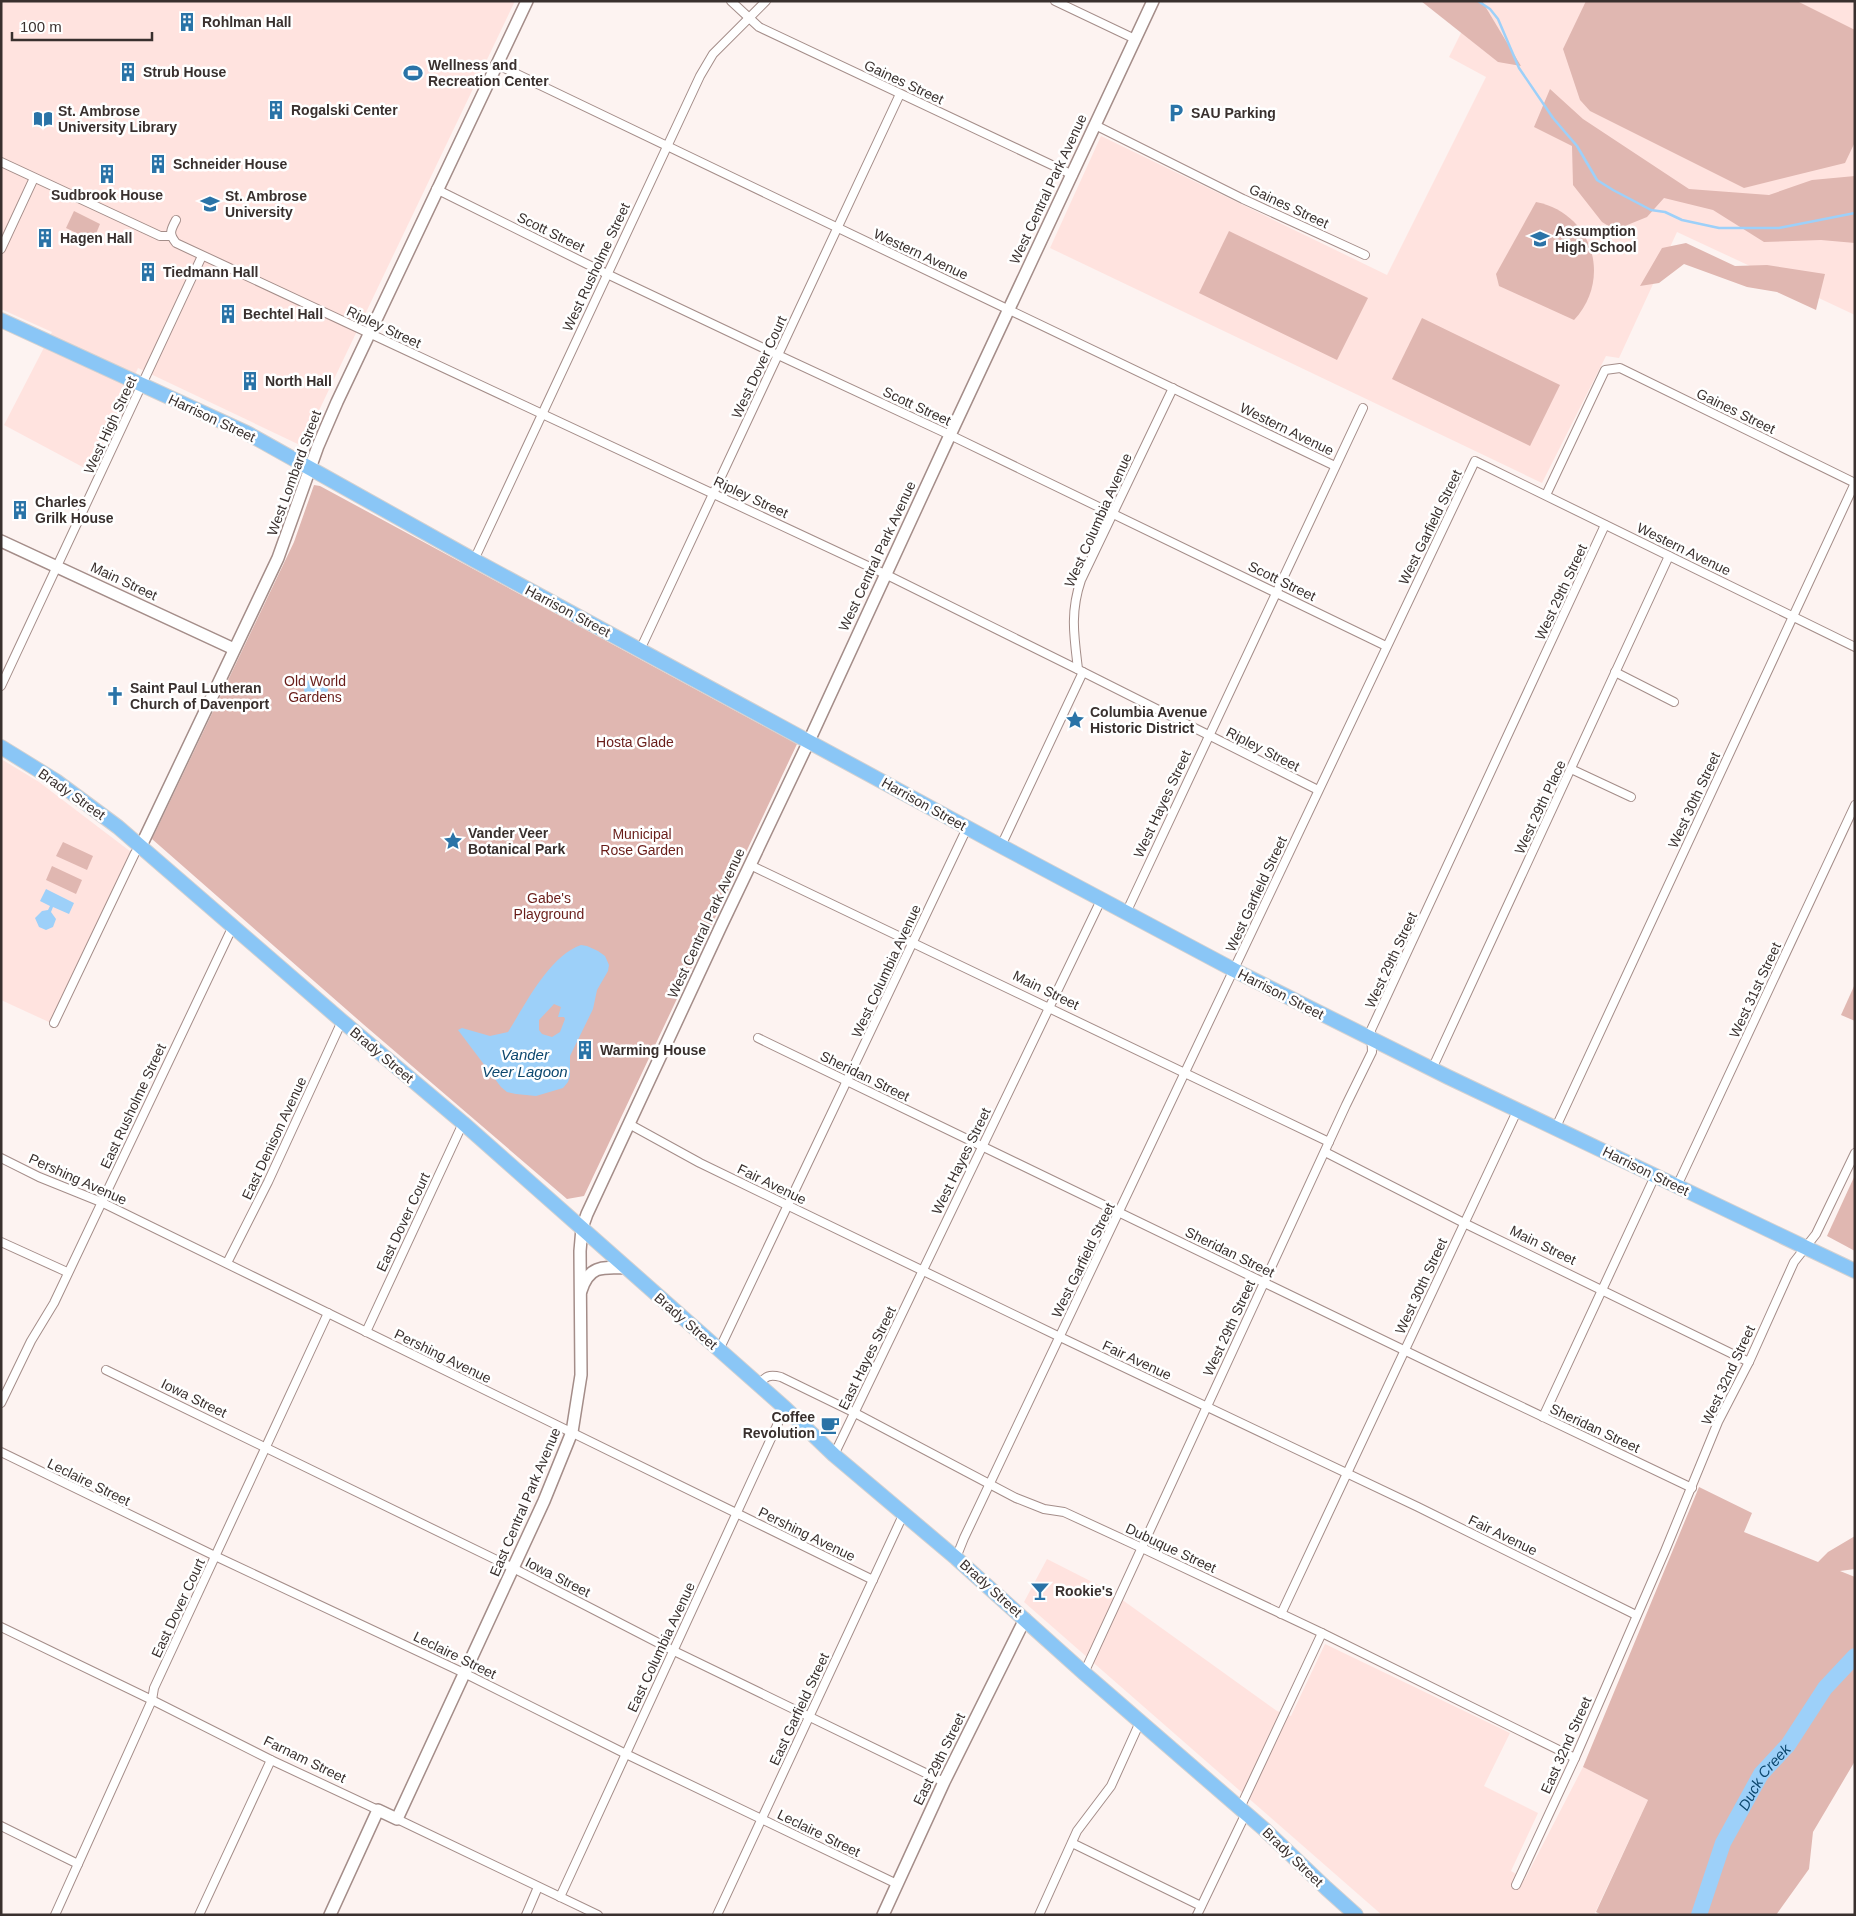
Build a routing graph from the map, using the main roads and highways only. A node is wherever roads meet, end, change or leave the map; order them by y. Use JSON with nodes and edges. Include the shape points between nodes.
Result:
{"nodes":[{"id":1,"x":1,"y":320,"type":"edge"},
{"id":2,"x":1,"y":746,"type":"edge"},
{"id":3,"x":1855,"y":1271,"type":"edge"},
{"id":4,"x":1353,"y":1914,"type":"edge"}],
"edges":[{"from":1,"to":3,"type":"highway","name":"Harrison Street","via":[[215,418],[310,467],[474,560],[1234,970],[1432,1069]]},
{"from":2,"to":4,"type":"highway","name":"Brady Street","via":[[56,781],[118,827],[342,1022],[464,1123],[834,1455],[1243,1811]]}]}
